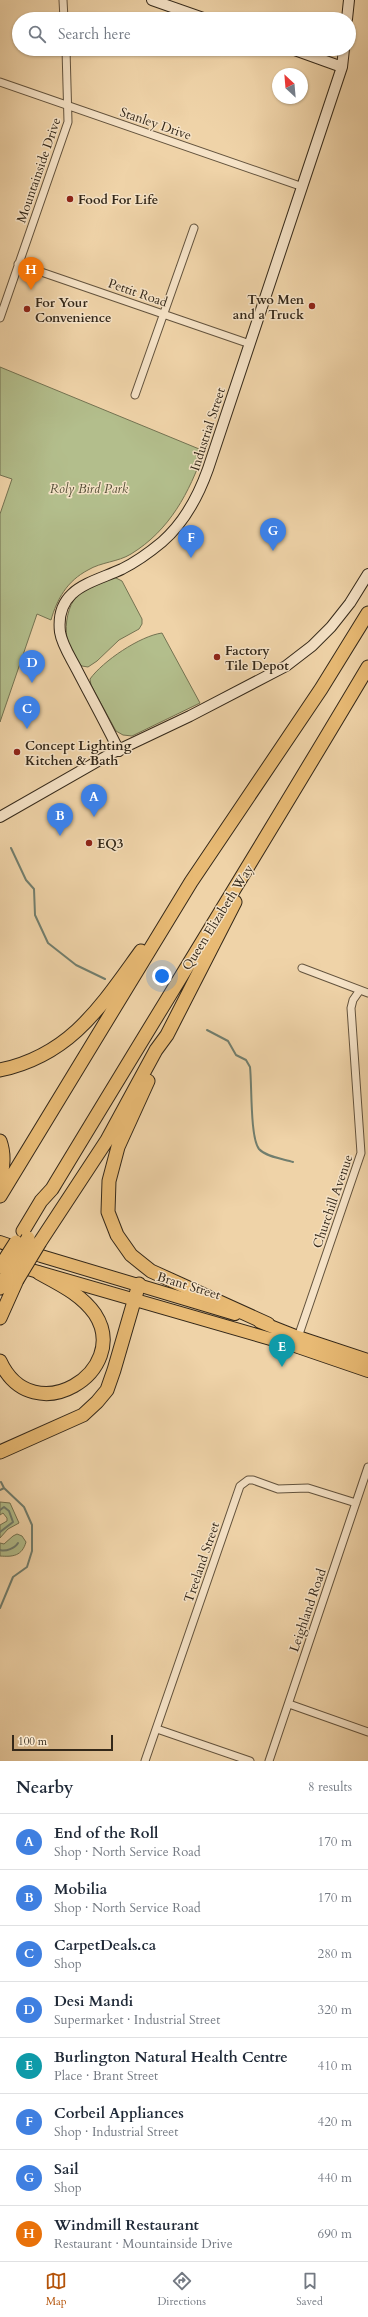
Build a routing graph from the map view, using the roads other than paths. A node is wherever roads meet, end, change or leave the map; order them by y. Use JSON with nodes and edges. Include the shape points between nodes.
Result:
{"nodes":[{"id":1,"x":63,"y":0,"type":"edge"},
{"id":2,"x":152,"y":0,"type":"edge"},
{"id":3,"x":349,"y":0,"type":"edge"},
{"id":4,"x":64,"y":12,"type":"edge"},
{"id":5,"x":186,"y":12,"type":"edge"},
{"id":6,"x":348,"y":12,"type":"edge"},
{"id":7,"x":66,"y":56,"type":"edge"},
{"id":8,"x":311,"y":56,"type":"edge"},
{"id":9,"x":343,"y":56,"type":"edge"},
{"id":10,"x":342,"y":67,"type":"junction"},
{"id":11,"x":0,"y":82,"type":"edge"},
{"id":12,"x":69,"y":106,"type":"junction"},
{"id":13,"x":303,"y":187,"type":"junction"},
{"id":14,"x":194,"y":228,"type":"dead end"},
{"id":15,"x":18,"y":264,"type":"junction"},
{"id":16,"x":164,"y":314,"type":"junction"},
{"id":17,"x":0,"y":318,"type":"edge"},
{"id":18,"x":250,"y":344,"type":"junction"},
{"id":19,"x":135,"y":395,"type":"dead end"},
{"id":20,"x":368,"y":574,"type":"edge"},
{"id":21,"x":368,"y":613,"type":"edge"},
{"id":22,"x":368,"y":667,"type":"edge"},
{"id":23,"x":119,"y":750,"type":"junction"},
{"id":24,"x":0,"y":817,"type":"edge"},
{"id":25,"x":192,"y":882,"type":"junction"},
{"id":26,"x":239,"y":884,"type":"junction"},
{"id":27,"x":302,"y":968,"type":"dead end"},
{"id":28,"x":360,"y":990,"type":"junction"},
{"id":29,"x":368,"y":993,"type":"edge"},
{"id":30,"x":167,"y":1035,"type":"junction"},
{"id":31,"x":0,"y":1070,"type":"edge"},
{"id":32,"x":0,"y":1142,"type":"edge"},
{"id":33,"x":0,"y":1180,"type":"edge"},
{"id":34,"x":0,"y":1196,"type":"edge"},
{"id":35,"x":30,"y":1237,"type":"junction"},
{"id":36,"x":0,"y":1242,"type":"edge"},
{"id":37,"x":0,"y":1261,"type":"edge"},
{"id":38,"x":39,"y":1273,"type":"junction"},
{"id":39,"x":6,"y":1278,"type":"edge"},
{"id":40,"x":139,"y":1284,"type":"junction"},
{"id":41,"x":135,"y":1300,"type":"junction"},
{"id":42,"x":0,"y":1318,"type":"edge"},
{"id":43,"x":268,"y":1324,"type":"junction"},
{"id":44,"x":296,"y":1341,"type":"junction"},
{"id":45,"x":368,"y":1360,"type":"edge"},
{"id":46,"x":0,"y":1361,"type":"edge"},
{"id":47,"x":368,"y":1371,"type":"edge"},
{"id":48,"x":0,"y":1452,"type":"edge"},
{"id":49,"x":368,"y":1467,"type":"edge"},
{"id":50,"x":356,"y":1503,"type":"junction"},
{"id":51,"x":289,"y":1704,"type":"junction"},
{"id":52,"x":157,"y":1729,"type":"junction"},
{"id":53,"x":368,"y":1732,"type":"edge"},
{"id":54,"x":145,"y":1761,"type":"edge"},
{"id":55,"x":250,"y":1761,"type":"edge"},
{"id":56,"x":269,"y":1761,"type":"edge"}],
"edges":[{"from":1,"to":4,"type":"street"},
{"from":2,"to":5,"type":"street"},
{"from":3,"to":6,"type":"street"},
{"from":7,"to":12,"type":"street","name":"Mountainside Drive"},
{"from":8,"to":10,"type":"street"},
{"from":9,"to":10,"type":"street","name":"Industrial Street"},
{"from":10,"to":13,"type":"street","name":"Industrial Street"},
{"from":11,"to":12,"type":"street","name":"Stanley Drive"},
{"from":12,"to":13,"type":"street","name":"Stanley Drive"},
{"from":12,"to":15,"type":"street","name":"Mountainside Drive","via":[[68,122]]},
{"from":13,"to":18,"type":"street","name":"Industrial Street"},
{"from":14,"to":16,"type":"street"},
{"from":15,"to":16,"type":"street","name":"Pettit Road"},
{"from":15,"to":17,"type":"street","name":"Mountainside Drive"},
{"from":16,"to":18,"type":"street","name":"Pettit Road"},
{"from":16,"to":19,"type":"street"},
{"from":18,"to":23,"type":"street","name":"Industrial Street","via":[[208,469],[191,508],[177,527],[144,556],[122,569],[88,581],[78,588],[66,603],[61,616],[60,631],[67,651]]},
{"from":20,"to":23,"type":"street","via":[[331,627],[286,666]]},
{"from":21,"to":25,"type":"highway","via":[[321,689]]},
{"from":22,"to":26,"type":"highway","name":"Queen Elizabeth Way"},
{"from":23,"to":24,"type":"street"},
{"from":25,"to":31,"type":"highway","via":[[94,1016],[71,1038],[46,1054],[31,1062]]},
{"from":25,"to":34,"type":"highway"},
{"from":26,"to":30,"type":"highway","via":[[233,908]]},
{"from":26,"to":35,"type":"highway","name":"Queen Elizabeth Way","via":[[52,1189],[41,1201]]},
{"from":27,"to":28,"type":"street"},
{"from":28,"to":29,"type":"street"},
{"from":28,"to":44,"type":"street","name":"Churchill Avenue","via":[[351,1008],[361,1153]]},
{"from":30,"to":35,"type":"highway","via":[[156,1050],[107,1140]]},
{"from":30,"to":43,"type":"highway","via":[[112,1167],[107,1189],[108,1212],[117,1235],[131,1255],[151,1271]]},
{"from":32,"to":33,"type":"highway","via":[[4,1154]]},
{"from":35,"to":39,"type":"highway","bridge":true},
{"from":35,"to":39,"type":"highway","name":"Queen Elizabeth Way","bridge":true},
{"from":36,"to":40,"type":"main road","name":"Brant Street"},
{"from":37,"to":38,"type":"main road","name":"Brant Street"},
{"from":38,"to":41,"type":"main road","name":"Brant Street"},
{"from":38,"to":46,"type":"highway","via":[[70,1289],[95,1314],[101,1332],[100,1357],[80,1384],[53,1394],[23,1388],[14,1381]]},
{"from":39,"to":42,"type":"highway"},
{"from":40,"to":41,"type":"highway"},
{"from":40,"to":43,"type":"main road","name":"Brant Street"},
{"from":41,"to":44,"type":"main road","name":"Brant Street"},
{"from":41,"to":48,"type":"highway","via":[[107,1390],[97,1402],[82,1415]]},
{"from":43,"to":44,"type":"main road","name":"Brant Street"},
{"from":44,"to":45,"type":"main road","name":"Brant Street"},
{"from":44,"to":47,"type":"main road","name":"Brant Street"},
{"from":49,"to":50,"type":"street","name":"Leighland Road"},
{"from":50,"to":51,"type":"street","name":"Leighland Road"},
{"from":50,"to":52,"type":"street","name":"Treeland Street","via":[[308,1488],[278,1489],[253,1480],[242,1482]]},
{"from":51,"to":53,"type":"street"},
{"from":51,"to":56,"type":"street","name":"Leighland Road"},
{"from":52,"to":54,"type":"street","name":"Treeland Street"},
{"from":52,"to":55,"type":"street"}]}
